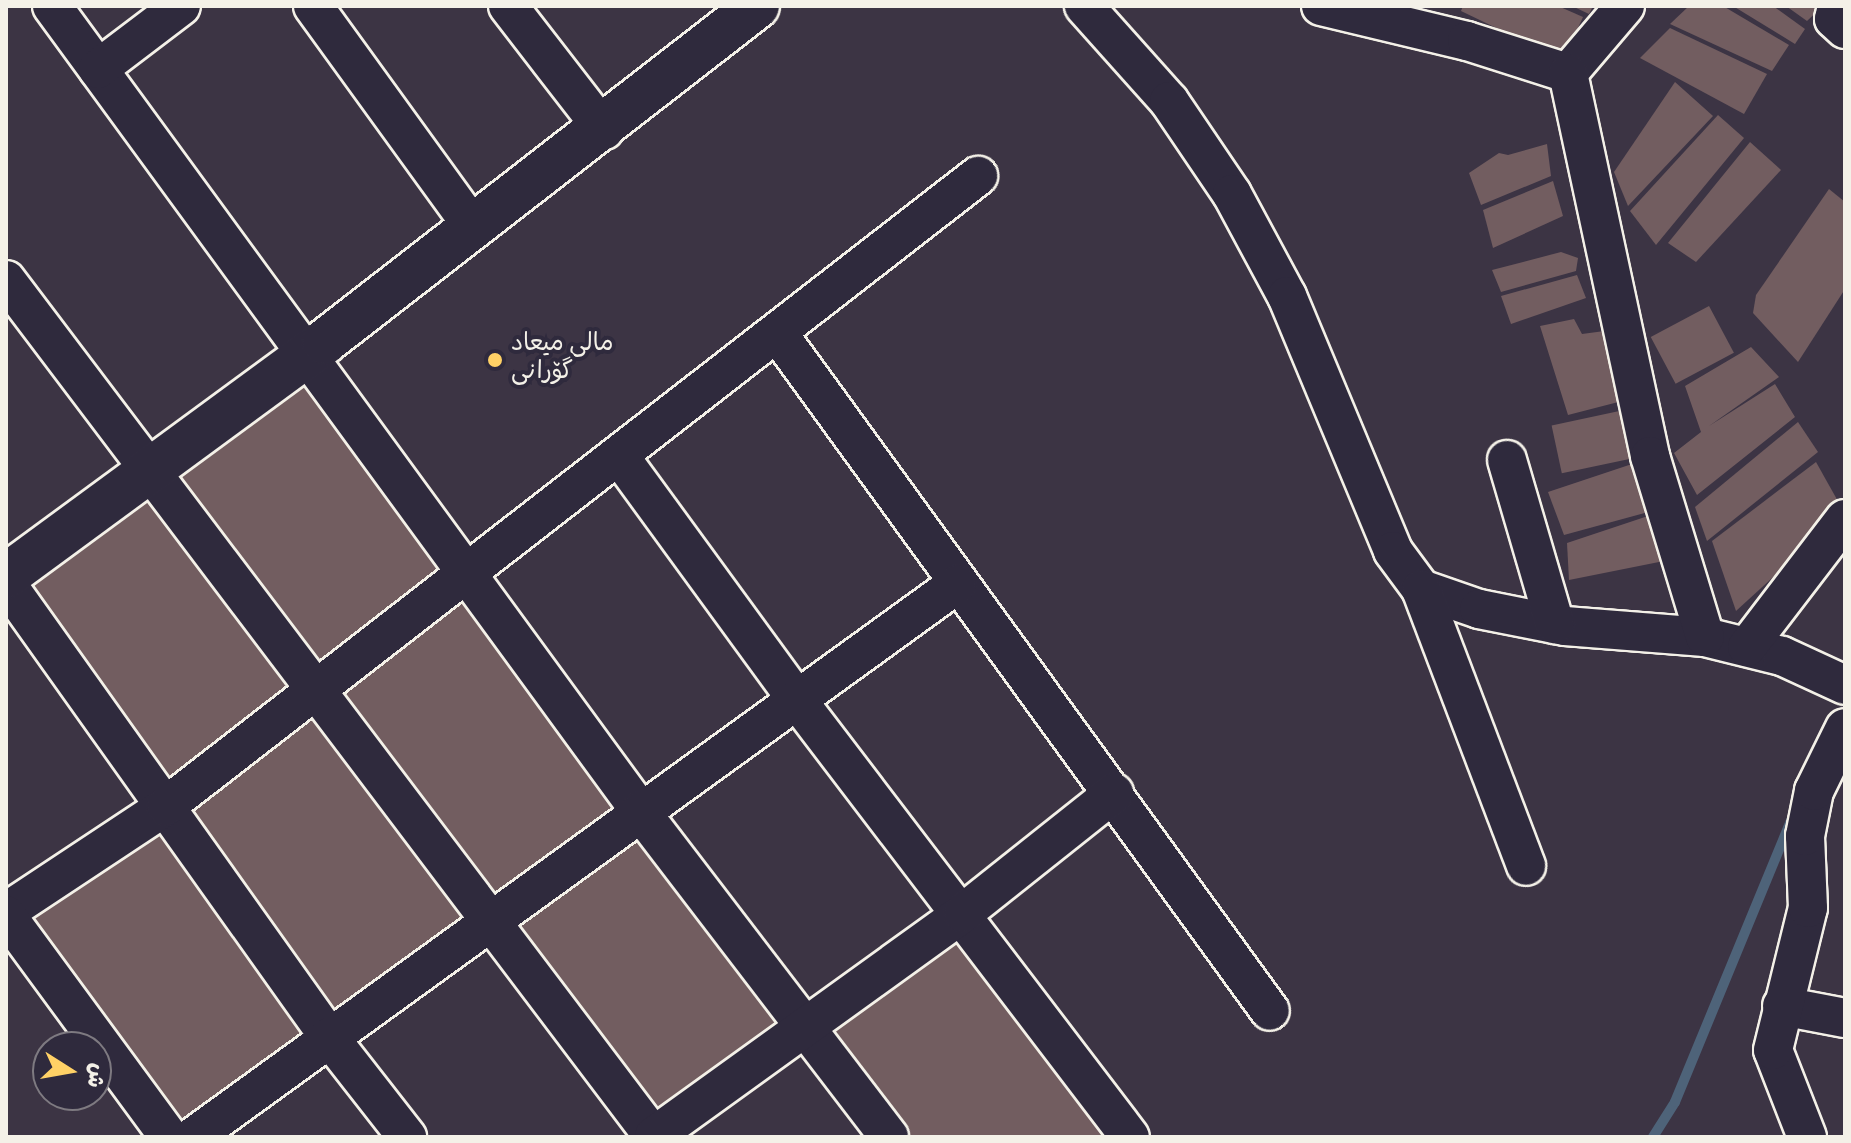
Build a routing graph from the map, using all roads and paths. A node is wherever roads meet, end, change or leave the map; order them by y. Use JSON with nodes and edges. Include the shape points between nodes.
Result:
{"nodes":[{"id":1,"x":52,"y":6,"type":"edge"},
{"id":2,"x":181,"y":6,"type":"edge"},
{"id":3,"x":313,"y":6,"type":"edge"},
{"id":4,"x":508,"y":6,"type":"edge"},
{"id":5,"x":757,"y":6,"type":"edge"},
{"id":6,"x":1084,"y":6,"type":"edge"},
{"id":7,"x":1321,"y":6,"type":"edge"},
{"id":8,"x":1625,"y":6,"type":"edge"},
{"id":9,"x":1837,"y":6,"type":"edge"},
{"id":10,"x":1845,"y":29,"type":"edge"},
{"id":11,"x":98,"y":69,"type":"junction"},
{"id":12,"x":1568,"y":73,"type":"junction"},
{"id":13,"x":604,"y":130,"type":"junction"},
{"id":14,"x":978,"y":176,"type":"dead end"},
{"id":15,"x":473,"y":227,"type":"junction"},
{"id":16,"x":6,"y":280,"type":"edge"},
{"id":17,"x":779,"y":335,"type":"junction"},
{"id":18,"x":307,"y":354,"type":"junction"},
{"id":19,"x":620,"y":457,"type":"junction"},
{"id":20,"x":1507,"y":460,"type":"dead end"},
{"id":21,"x":149,"y":466,"type":"junction"},
{"id":22,"x":1845,"y":519,"type":"edge"},
{"id":23,"x":464,"y":572,"type":"junction"},
{"id":24,"x":6,"y":576,"type":"edge"},
{"id":25,"x":6,"y":583,"type":"edge"},
{"id":26,"x":957,"y":584,"type":"junction"},
{"id":27,"x":1421,"y":589,"type":"junction"},
{"id":28,"x":1555,"y":624,"type":"junction"},
{"id":29,"x":1705,"y":637,"type":"junction"},
{"id":30,"x":1765,"y":652,"type":"junction"},
{"id":31,"x":1844,"y":684,"type":"edge"},
{"id":32,"x":317,"y":685,"type":"junction"},
{"id":33,"x":797,"y":700,"type":"junction"},
{"id":34,"x":1845,"y":728,"type":"edge"},
{"id":35,"x":1114,"y":793,"type":"junction"},
{"id":36,"x":166,"y":806,"type":"junction"},
{"id":37,"x":640,"y":811,"type":"junction"},
{"id":38,"x":1526,"y":866,"type":"dead end"},
{"id":39,"x":6,"y":913,"type":"edge"},
{"id":40,"x":963,"y":913,"type":"junction"},
{"id":41,"x":489,"y":923,"type":"junction"},
{"id":42,"x":1782,"y":1006,"type":"junction"},
{"id":43,"x":1270,"y":1011,"type":"dead end"},
{"id":44,"x":1845,"y":1018,"type":"edge"},
{"id":45,"x":805,"y":1026,"type":"junction"},
{"id":46,"x":329,"y":1037,"type":"junction"},
{"id":47,"x":654,"y":1136,"type":"edge"},
{"id":48,"x":169,"y":1137,"type":"edge"},
{"id":49,"x":193,"y":1137,"type":"edge"},
{"id":50,"x":407,"y":1137,"type":"edge"},
{"id":51,"x":889,"y":1137,"type":"edge"},
{"id":52,"x":1130,"y":1137,"type":"edge"},
{"id":53,"x":1807,"y":1137,"type":"edge"}],
"edges":[{"from":1,"to":11,"type":"street"},
{"from":2,"to":11,"type":"street"},
{"from":3,"to":15,"type":"street"},
{"from":4,"to":13,"type":"street"},
{"from":5,"to":13,"type":"street"},
{"from":6,"to":27,"type":"street","via":[[1169,101],[1232,194],[1287,296],[1393,551]]},
{"from":7,"to":12,"type":"street","via":[[1467,41]]},
{"from":8,"to":12,"type":"street"},
{"from":9,"to":10,"type":"street","via":[[1834,19]]},
{"from":11,"to":18,"type":"street"},
{"from":12,"to":29,"type":"street","via":[[1650,456]]},
{"from":13,"to":15,"type":"street"},
{"from":14,"to":17,"type":"street"},
{"from":15,"to":18,"type":"street"},
{"from":16,"to":21,"type":"street"},
{"from":17,"to":19,"type":"street"},
{"from":17,"to":26,"type":"street"},
{"from":18,"to":21,"type":"street"},
{"from":18,"to":23,"type":"street"},
{"from":19,"to":23,"type":"street"},
{"from":19,"to":33,"type":"street"},
{"from":20,"to":28,"type":"street"},
{"from":21,"to":24,"type":"street"},
{"from":21,"to":32,"type":"street"},
{"from":22,"to":30,"type":"street"},
{"from":23,"to":32,"type":"street"},
{"from":23,"to":37,"type":"street"},
{"from":25,"to":36,"type":"street"},
{"from":26,"to":33,"type":"street"},
{"from":26,"to":35,"type":"street"},
{"from":27,"to":28,"type":"street","via":[[1479,609]]},
{"from":27,"to":38,"type":"street"},
{"from":28,"to":29,"type":"street"},
{"from":29,"to":30,"type":"street"},
{"from":30,"to":31,"type":"street"},
{"from":32,"to":36,"type":"street"},
{"from":32,"to":41,"type":"street"},
{"from":33,"to":37,"type":"street"},
{"from":33,"to":40,"type":"street"},
{"from":34,"to":42,"type":"street","via":[[1814,791],[1805,836],[1808,908]]},
{"from":35,"to":40,"type":"street"},
{"from":35,"to":43,"type":"street"},
{"from":36,"to":39,"type":"street"},
{"from":36,"to":46,"type":"street"},
{"from":37,"to":41,"type":"street"},
{"from":37,"to":45,"type":"street"},
{"from":39,"to":48,"type":"street"},
{"from":40,"to":45,"type":"street"},
{"from":40,"to":52,"type":"street"},
{"from":41,"to":46,"type":"street"},
{"from":41,"to":47,"type":"street"},
{"from":42,"to":44,"type":"street"},
{"from":42,"to":53,"type":"street","via":[[1773,1050]]},
{"from":45,"to":47,"type":"street"},
{"from":45,"to":51,"type":"street"},
{"from":46,"to":49,"type":"street"},
{"from":46,"to":50,"type":"street"}]}
